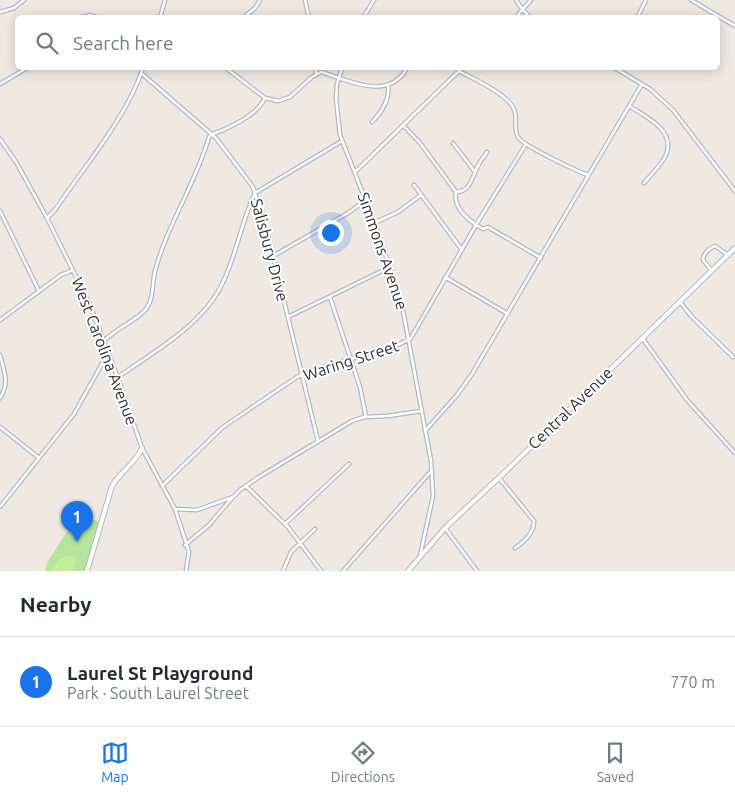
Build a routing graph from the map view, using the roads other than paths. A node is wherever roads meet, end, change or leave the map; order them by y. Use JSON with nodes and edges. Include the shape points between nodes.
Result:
{"nodes":[{"id":1,"x":24,"y":0,"type":"edge"},
{"id":2,"x":165,"y":0,"type":"edge"},
{"id":3,"x":260,"y":0,"type":"edge"},
{"id":4,"x":305,"y":0,"type":"edge"},
{"id":5,"x":374,"y":0,"type":"edge"},
{"id":6,"x":516,"y":0,"type":"edge"},
{"id":7,"x":531,"y":0,"type":"edge"},
{"id":8,"x":646,"y":0,"type":"edge"},
{"id":9,"x":691,"y":0,"type":"edge"},
{"id":10,"x":522,"y":10,"type":"junction"},
{"id":11,"x":0,"y":12,"type":"edge"},
{"id":12,"x":161,"y":15,"type":"edge"},
{"id":13,"x":247,"y":15,"type":"edge"},
{"id":14,"x":308,"y":15,"type":"edge"},
{"id":15,"x":364,"y":15,"type":"edge"},
{"id":16,"x":518,"y":15,"type":"edge"},
{"id":17,"x":528,"y":15,"type":"edge"},
{"id":18,"x":638,"y":15,"type":"edge"},
{"id":19,"x":716,"y":15,"type":"edge"},
{"id":20,"x":720,"y":17,"type":"edge"},
{"id":21,"x":735,"y":26,"type":"edge"},
{"id":22,"x":24,"y":70,"type":"edge"},
{"id":23,"x":142,"y":70,"type":"edge"},
{"id":24,"x":229,"y":70,"type":"edge"},
{"id":25,"x":316,"y":70,"type":"edge"},
{"id":26,"x":341,"y":70,"type":"edge"},
{"id":27,"x":405,"y":70,"type":"edge"},
{"id":28,"x":618,"y":70,"type":"edge"},
{"id":29,"x":459,"y":71,"type":"joint"},
{"id":30,"x":141,"y":73,"type":"junction"},
{"id":31,"x":316,"y":75,"type":"junction"},
{"id":32,"x":338,"y":78,"type":"junction"},
{"id":33,"x":0,"y":84,"type":"edge"},
{"id":34,"x":642,"y":84,"type":"junction"},
{"id":35,"x":388,"y":85,"type":"junction"},
{"id":36,"x":265,"y":98,"type":"junction"},
{"id":37,"x":629,"y":106,"type":"junction"},
{"id":38,"x":372,"y":122,"type":"dead end"},
{"id":39,"x":403,"y":125,"type":"junction"},
{"id":40,"x":212,"y":133,"type":"junction"},
{"id":41,"x":0,"y":140,"type":"edge"},
{"id":42,"x":342,"y":141,"type":"junction"},
{"id":43,"x":453,"y":143,"type":"dead end"},
{"id":44,"x":526,"y":144,"type":"junction"},
{"id":45,"x":487,"y":152,"type":"dead end"},
{"id":46,"x":355,"y":172,"type":"junction"},
{"id":47,"x":475,"y":172,"type":"junction"},
{"id":48,"x":588,"y":176,"type":"junction"},
{"id":49,"x":644,"y":183,"type":"dead end"},
{"id":50,"x":414,"y":185,"type":"dead end"},
{"id":51,"x":735,"y":191,"type":"edge"},
{"id":52,"x":456,"y":192,"type":"junction"},
{"id":53,"x":255,"y":193,"type":"junction"},
{"id":54,"x":421,"y":195,"type":"junction"},
{"id":55,"x":365,"y":201,"type":"junction"},
{"id":56,"x":0,"y":211,"type":"edge"},
{"id":57,"x":47,"y":218,"type":"junction"},
{"id":58,"x":374,"y":222,"type":"junction"},
{"id":59,"x":476,"y":225,"type":"junction"},
{"id":60,"x":735,"y":248,"type":"edge"},
{"id":61,"x":462,"y":250,"type":"junction"},
{"id":62,"x":728,"y":255,"type":"junction"},
{"id":63,"x":273,"y":256,"type":"junction"},
{"id":64,"x":541,"y":258,"type":"junction"},
{"id":65,"x":390,"y":267,"type":"junction"},
{"id":66,"x":73,"y":270,"type":"junction"},
{"id":67,"x":712,"y":271,"type":"junction"},
{"id":68,"x":445,"y":278,"type":"junction"},
{"id":69,"x":39,"y":291,"type":"junction"},
{"id":70,"x":330,"y":297,"type":"junction"},
{"id":71,"x":680,"y":302,"type":"junction"},
{"id":72,"x":508,"y":314,"type":"junction"},
{"id":73,"x":288,"y":317,"type":"junction"},
{"id":74,"x":0,"y":320,"type":"edge"},
{"id":75,"x":410,"y":339,"type":"junction"},
{"id":76,"x":642,"y":339,"type":"junction"},
{"id":77,"x":104,"y":341,"type":"junction"},
{"id":78,"x":108,"y":353,"type":"junction"},
{"id":79,"x":0,"y":355,"type":"edge"},
{"id":80,"x":733,"y":357,"type":"dead end"},
{"id":81,"x":351,"y":360,"type":"junction"},
{"id":82,"x":302,"y":374,"type":"junction"},
{"id":83,"x":118,"y":378,"type":"junction"},
{"id":84,"x":0,"y":398,"type":"edge"},
{"id":85,"x":421,"y":411,"type":"junction"},
{"id":86,"x":366,"y":417,"type":"junction"},
{"id":87,"x":0,"y":427,"type":"edge"},
{"id":88,"x":425,"y":431,"type":"junction"},
{"id":89,"x":318,"y":441,"type":"junction"},
{"id":90,"x":142,"y":448,"type":"junction"},
{"id":91,"x":735,"y":453,"type":"edge"},
{"id":92,"x":39,"y":458,"type":"junction"},
{"id":93,"x":349,"y":464,"type":"dead end"},
{"id":94,"x":432,"y":470,"type":"junction"},
{"id":95,"x":499,"y":478,"type":"junction"},
{"id":96,"x":162,"y":486,"type":"junction"},
{"id":97,"x":246,"y":486,"type":"junction"},
{"id":98,"x":233,"y":497,"type":"junction"},
{"id":99,"x":0,"y":507,"type":"edge"},
{"id":100,"x":175,"y":508,"type":"junction"},
{"id":101,"x":285,"y":524,"type":"junction"},
{"id":102,"x":445,"y":528,"type":"junction"},
{"id":103,"x":314,"y":529,"type":"dead end"},
{"id":104,"x":301,"y":544,"type":"junction"},
{"id":105,"x":186,"y":545,"type":"junction"},
{"id":106,"x":515,"y":548,"type":"dead end"},
{"id":107,"x":420,"y":556,"type":"junction"},
{"id":108,"x":87,"y":571,"type":"edge"},
{"id":109,"x":186,"y":571,"type":"edge"},
{"id":110,"x":283,"y":571,"type":"edge"},
{"id":111,"x":321,"y":571,"type":"edge"},
{"id":112,"x":343,"y":571,"type":"edge"},
{"id":113,"x":408,"y":571,"type":"edge"},
{"id":114,"x":477,"y":571,"type":"edge"}],
"edges":[{"from":1,"to":11,"type":"street","via":[[14,8]]},
{"from":2,"to":12,"type":"street"},
{"from":3,"to":13,"type":"street"},
{"from":4,"to":14,"type":"street"},
{"from":5,"to":15,"type":"street"},
{"from":6,"to":10,"type":"street"},
{"from":7,"to":10,"type":"street"},
{"from":8,"to":18,"type":"street"},
{"from":9,"to":19,"type":"street"},
{"from":10,"to":16,"type":"street"},
{"from":10,"to":17,"type":"street"},
{"from":20,"to":21,"type":"street"},
{"from":22,"to":33,"type":"street"},
{"from":23,"to":30,"type":"street"},
{"from":24,"to":36,"type":"street"},
{"from":25,"to":31,"type":"street"},
{"from":26,"to":32,"type":"street","name":"Simmons Avenue"},
{"from":27,"to":35,"type":"street"},
{"from":28,"to":34,"type":"street"},
{"from":29,"to":39,"type":"street"},
{"from":29,"to":44,"type":"street","via":[[509,102],[515,112],[518,137]]},
{"from":30,"to":40,"type":"street","name":"Salisbury Drive"},
{"from":30,"to":57,"type":"street","via":[[124,109],[97,151]]},
{"from":31,"to":32,"type":"street","via":[[323,72]]},
{"from":31,"to":36,"type":"street","via":[[288,99]]},
{"from":32,"to":35,"type":"street","via":[[373,87]]},
{"from":32,"to":42,"type":"street","name":"Simmons Avenue","via":[[336,98]]},
{"from":34,"to":37,"type":"street"},
{"from":34,"to":51,"type":"street","via":[[673,110]]},
{"from":35,"to":38,"type":"street","via":[[388,97]]},
{"from":36,"to":40,"type":"street","via":[[254,111],[224,130]]},
{"from":37,"to":48,"type":"street"},
{"from":37,"to":49,"type":"street","via":[[661,128],[668,141],[667,153]]},
{"from":39,"to":46,"type":"street"},
{"from":39,"to":52,"type":"street"},
{"from":40,"to":53,"type":"street","name":"Salisbury Drive","via":[[251,183]]},
{"from":40,"to":77,"type":"street","via":[[160,254],[148,306]]},
{"from":41,"to":57,"type":"street","name":"West Carolina Avenue"},
{"from":42,"to":46,"type":"street","name":"Simmons Avenue"},
{"from":42,"to":53,"type":"street"},
{"from":43,"to":47,"type":"street"},
{"from":44,"to":48,"type":"street","via":[[567,168]]},
{"from":44,"to":59,"type":"street","name":"Waring Street"},
{"from":45,"to":47,"type":"street"},
{"from":46,"to":55,"type":"street","name":"Simmons Avenue"},
{"from":47,"to":52,"type":"street","via":[[469,186]]},
{"from":48,"to":64,"type":"street"},
{"from":50,"to":54,"type":"street"},
{"from":52,"to":59,"type":"street","via":[[457,206]]},
{"from":53,"to":63,"type":"street","name":"Salisbury Drive"},
{"from":53,"to":83,"type":"street","via":[[224,282],[212,300],[187,329]]},
{"from":54,"to":58,"type":"street","via":[[398,212]]},
{"from":54,"to":61,"type":"street"},
{"from":55,"to":58,"type":"street","name":"Simmons Avenue"},
{"from":55,"to":63,"type":"street"},
{"from":56,"to":69,"type":"street"},
{"from":57,"to":66,"type":"street","name":"West Carolina Avenue"},
{"from":58,"to":65,"type":"street","name":"Simmons Avenue"},
{"from":59,"to":61,"type":"street","name":"Waring Street"},
{"from":59,"to":64,"type":"street","via":[[482,229],[488,227]]},
{"from":60,"to":62,"type":"street","name":"Central Avenue"},
{"from":61,"to":68,"type":"street","name":"Waring Street"},
{"from":62,"to":67,"type":"street","name":"Central Avenue"},
{"from":62,"to":67,"type":"street","via":[[717,247],[711,248],[702,257]]},
{"from":63,"to":73,"type":"street","name":"Salisbury Drive"},
{"from":64,"to":72,"type":"street"},
{"from":65,"to":70,"type":"street"},
{"from":65,"to":75,"type":"street","name":"Simmons Avenue"},
{"from":66,"to":69,"type":"street"},
{"from":66,"to":77,"type":"street","name":"West Carolina Avenue"},
{"from":67,"to":71,"type":"street","name":"Central Avenue"},
{"from":68,"to":72,"type":"street"},
{"from":68,"to":75,"type":"street","name":"Waring Street"},
{"from":69,"to":74,"type":"street"},
{"from":70,"to":73,"type":"street"},
{"from":70,"to":81,"type":"street"},
{"from":71,"to":76,"type":"street","name":"Central Avenue"},
{"from":71,"to":80,"type":"street"},
{"from":72,"to":88,"type":"street","via":[[467,382]]},
{"from":73,"to":82,"type":"street","name":"Salisbury Drive"},
{"from":75,"to":81,"type":"street","name":"Waring Street"},
{"from":75,"to":85,"type":"street","name":"Simmons Avenue"},
{"from":76,"to":91,"type":"street","via":[[687,400]]},
{"from":76,"to":95,"type":"street","name":"Central Avenue"},
{"from":77,"to":78,"type":"street","name":"West Carolina Avenue"},
{"from":78,"to":83,"type":"street","name":"West Carolina Avenue"},
{"from":78,"to":92,"type":"street","via":[[74,414]]},
{"from":79,"to":84,"type":"street","via":[[7,382]]},
{"from":81,"to":82,"type":"street","name":"Waring Street"},
{"from":81,"to":86,"type":"street"},
{"from":82,"to":89,"type":"street","name":"Salisbury Drive"},
{"from":82,"to":96,"type":"street","name":"Waring Street","via":[[223,427]]},
{"from":83,"to":90,"type":"street","name":"West Carolina Avenue"},
{"from":85,"to":86,"type":"street"},
{"from":85,"to":88,"type":"street","name":"Simmons Avenue"},
{"from":86,"to":89,"type":"street","via":[[348,422]]},
{"from":87,"to":92,"type":"street"},
{"from":88,"to":94,"type":"street","name":"Simmons Avenue"},
{"from":89,"to":97,"type":"street"},
{"from":90,"to":96,"type":"street","name":"West Carolina Avenue"},
{"from":90,"to":108,"type":"street","via":[[112,486]]},
{"from":92,"to":99,"type":"street"},
{"from":93,"to":101,"type":"street"},
{"from":94,"to":107,"type":"street","name":"Simmons Avenue","via":[[433,496]]},
{"from":94,"to":112,"type":"street"},
{"from":95,"to":102,"type":"street","name":"Central Avenue"},
{"from":95,"to":106,"type":"street","via":[[534,524],[529,536]]},
{"from":96,"to":100,"type":"street","name":"West Carolina Avenue"},
{"from":97,"to":98,"type":"street"},
{"from":97,"to":101,"type":"street"},
{"from":98,"to":100,"type":"street","via":[[197,510]]},
{"from":98,"to":105,"type":"street"},
{"from":100,"to":105,"type":"street","name":"West Carolina Avenue"},
{"from":101,"to":104,"type":"street"},
{"from":102,"to":107,"type":"street","name":"Central Avenue"},
{"from":102,"to":114,"type":"street"},
{"from":103,"to":104,"type":"street"},
{"from":104,"to":110,"type":"street","via":[[291,552]]},
{"from":104,"to":111,"type":"street"},
{"from":105,"to":109,"type":"street","name":"West Carolina Avenue"},
{"from":107,"to":113,"type":"street","name":"Central Avenue"}]}
